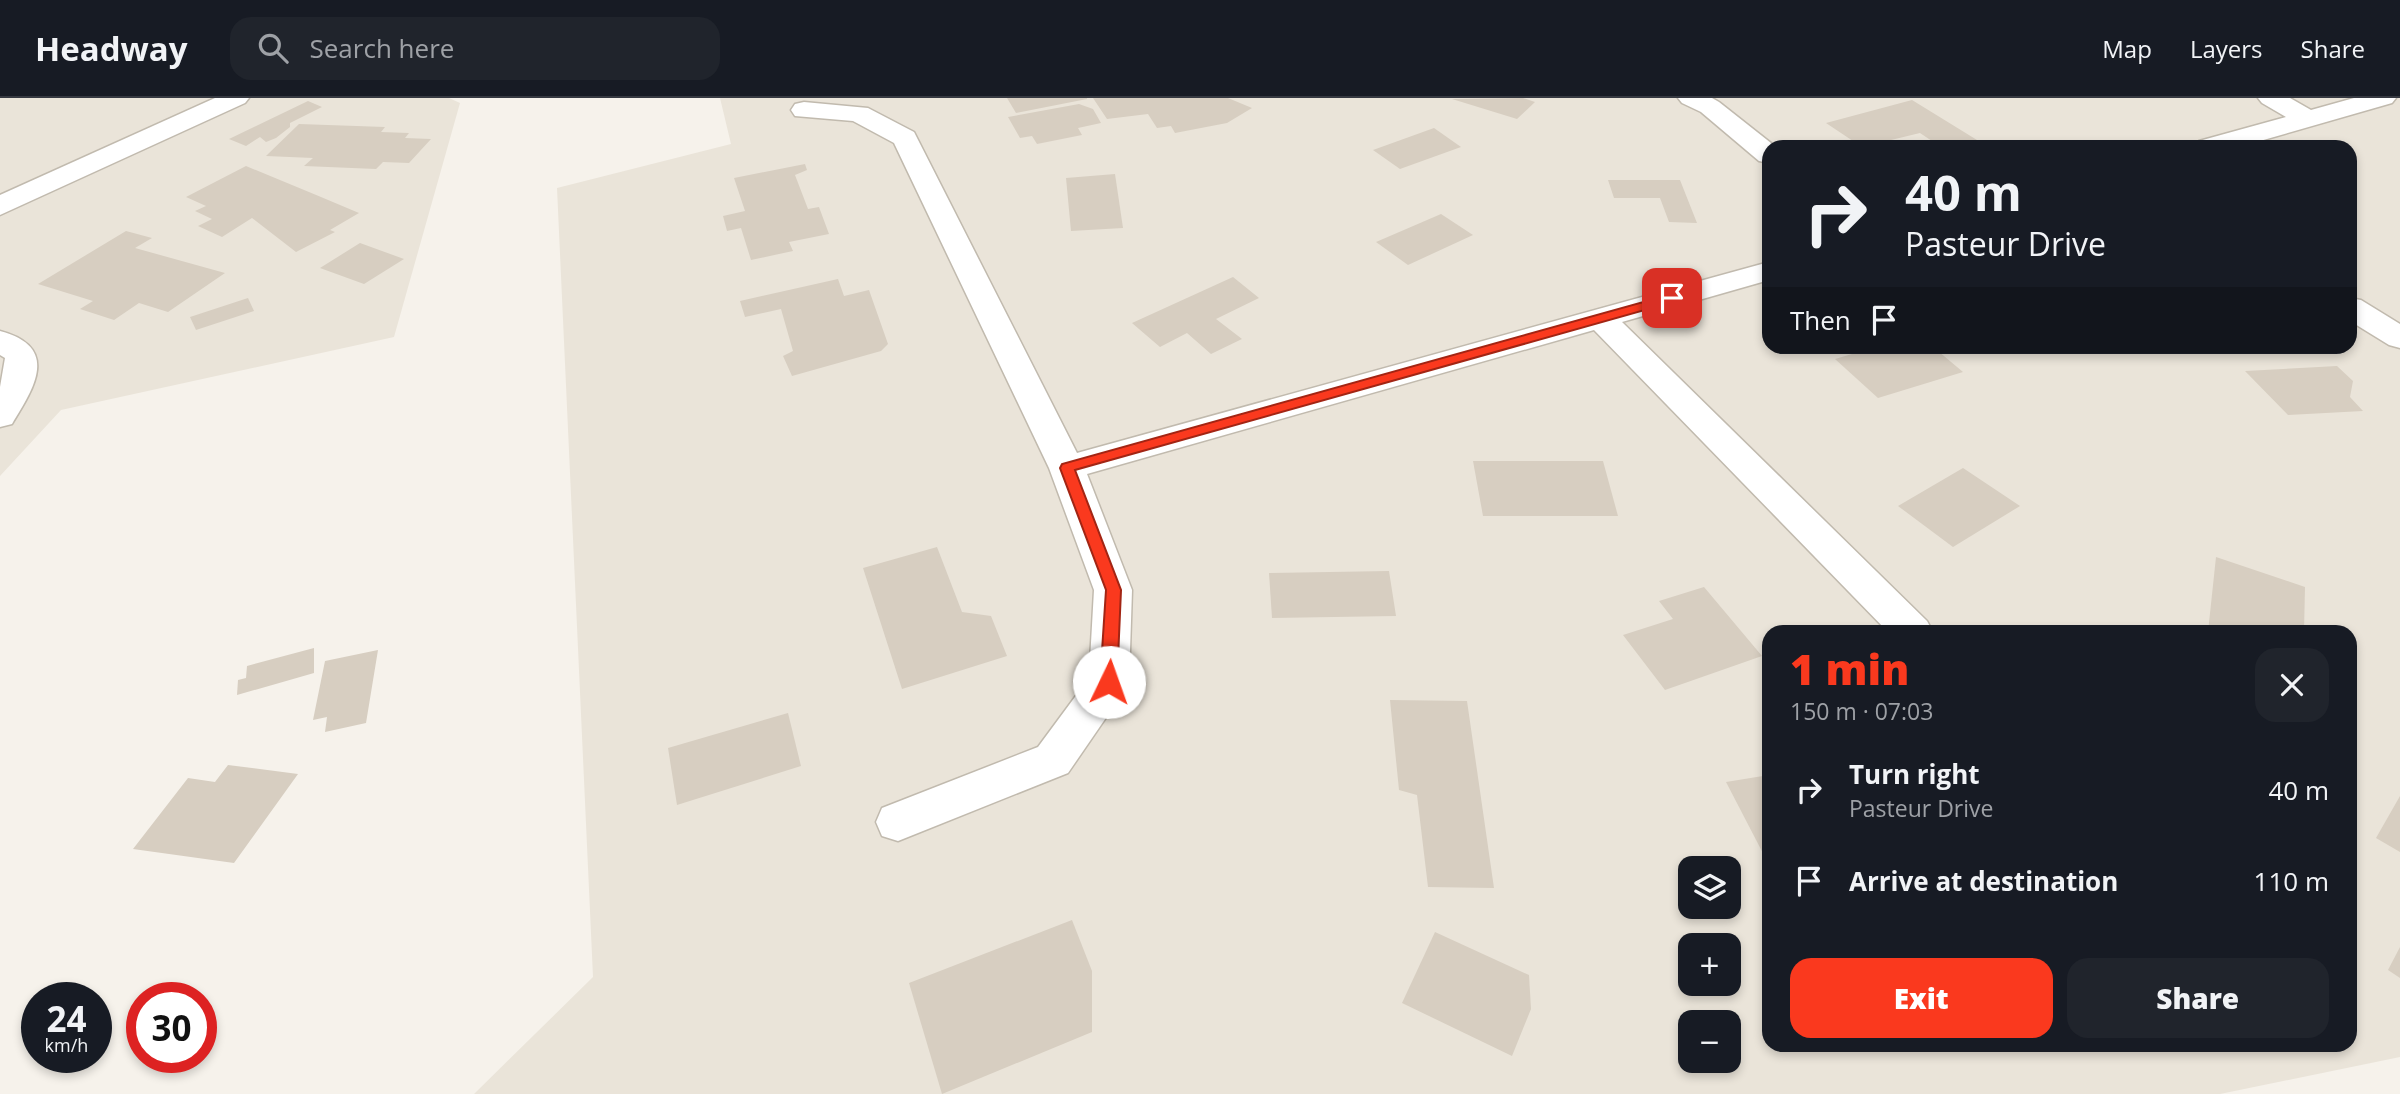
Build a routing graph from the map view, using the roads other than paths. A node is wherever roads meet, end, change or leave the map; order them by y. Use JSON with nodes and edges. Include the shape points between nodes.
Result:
{"nodes":[{"id":1,"x":236,"y":98,"type":"edge"},
{"id":2,"x":1691,"y":98,"type":"edge"},
{"id":3,"x":2271,"y":98,"type":"edge"},
{"id":4,"x":2384,"y":98,"type":"edge"},
{"id":5,"x":804,"y":110,"type":"dead end"},
{"id":6,"x":2308,"y":119,"type":"junction"},
{"id":7,"x":2234,"y":140,"type":"edge"},
{"id":8,"x":1762,"y":149,"type":"edge"},
{"id":9,"x":0,"y":206,"type":"edge"},
{"id":10,"x":1762,"y":273,"type":"edge"},
{"id":11,"x":2357,"y":311,"type":"edge"},
{"id":12,"x":1600,"y":318,"type":"junction"},
{"id":13,"x":2400,"y":338,"type":"edge"},
{"id":14,"x":0,"y":341,"type":"edge"},
{"id":15,"x":0,"y":416,"type":"edge"},
{"id":16,"x":1067,"y":468,"type":"junction"},
{"id":17,"x":1906,"y":625,"type":"edge"},
{"id":18,"x":898,"y":822,"type":"dead end"}],
"edges":[{"from":1,"to":9,"type":"street"},
{"from":2,"to":8,"type":"street","via":[[1710,107]]},
{"from":3,"to":6,"type":"street"},
{"from":4,"to":6,"type":"street"},
{"from":5,"to":16,"type":"street","via":[[859,114],[905,138]]},
{"from":6,"to":7,"type":"street"},
{"from":10,"to":12,"type":"street"},
{"from":11,"to":13,"type":"street"},
{"from":12,"to":16,"type":"street"},
{"from":12,"to":17,"type":"street"},
{"from":14,"to":15,"type":"street","via":[[21,354],[19,383]]},
{"from":16,"to":18,"type":"street","via":[[1114,590],[1109,682],[1053,760]]}]}
